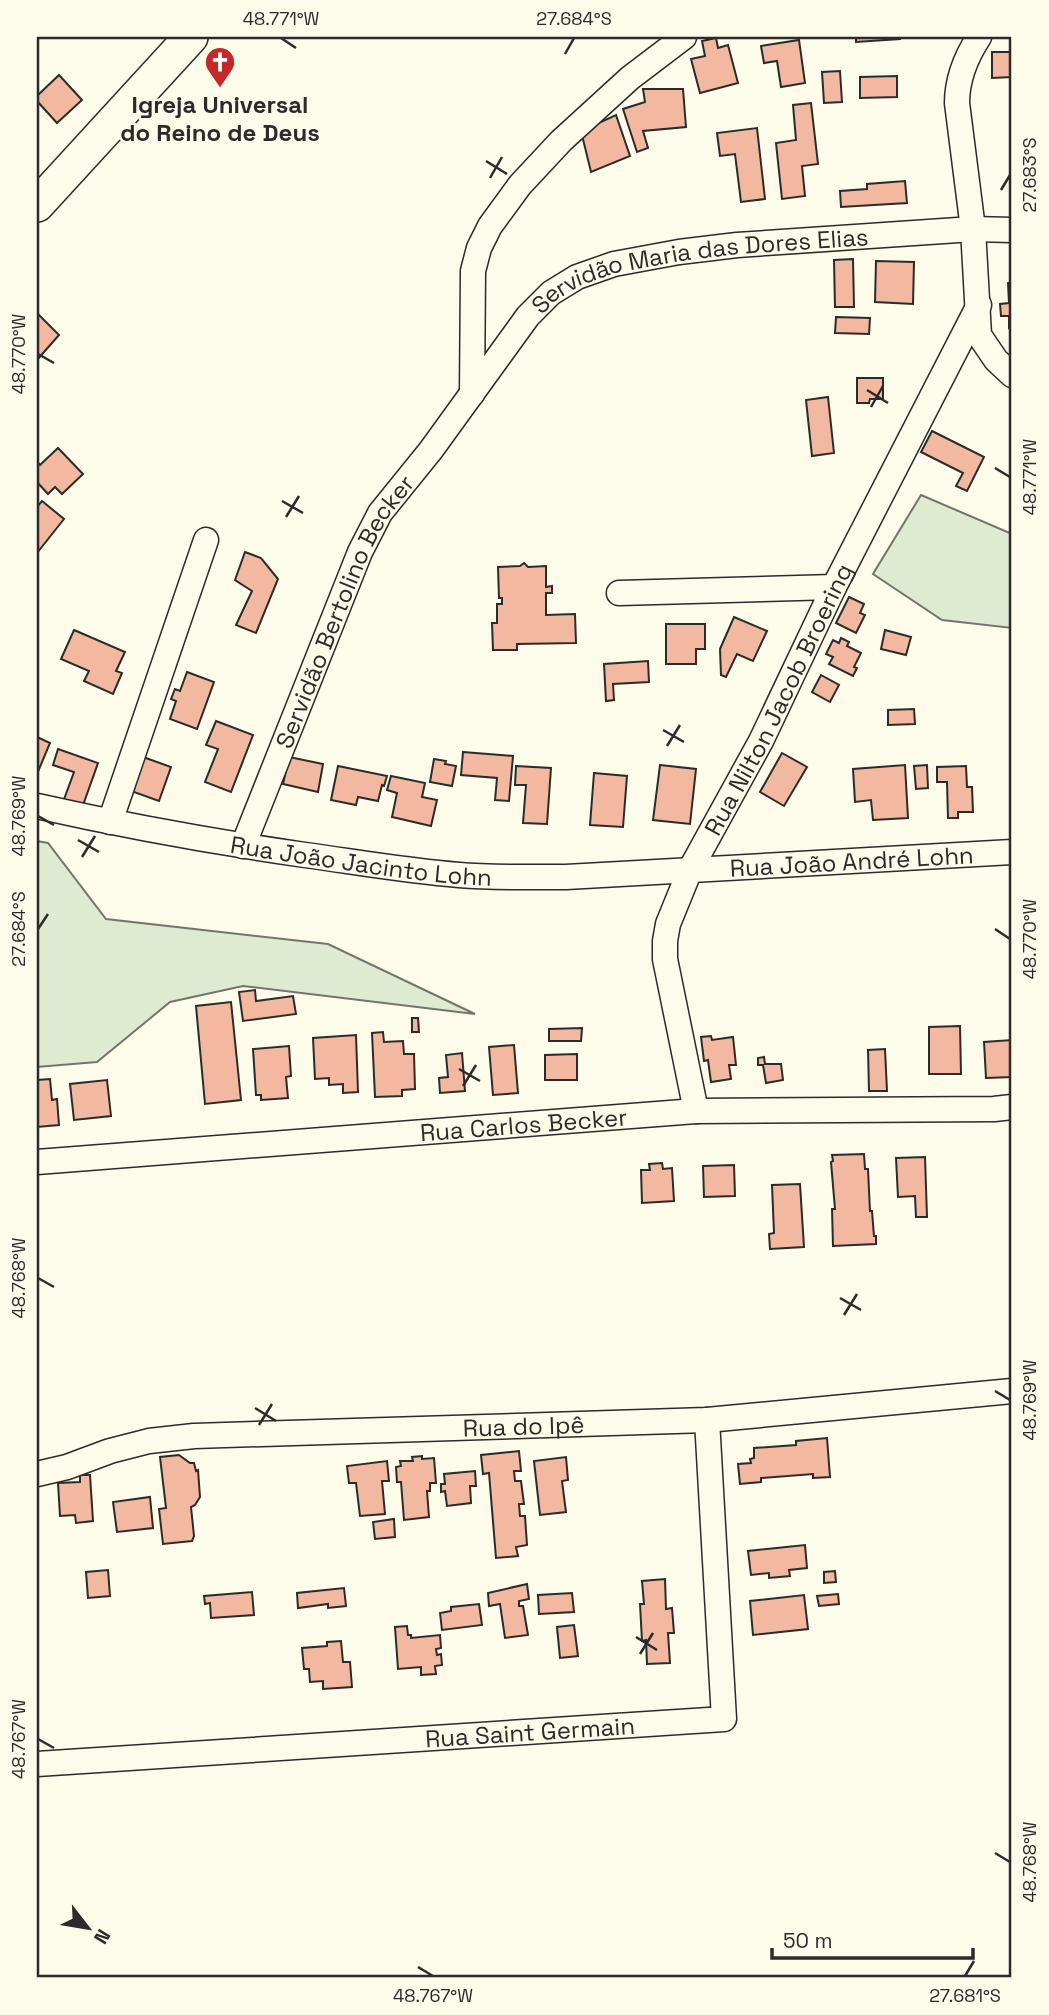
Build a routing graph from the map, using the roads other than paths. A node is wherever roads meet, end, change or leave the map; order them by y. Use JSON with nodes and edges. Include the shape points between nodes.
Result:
{"nodes":[{"id":1,"x":191,"y":37,"type":"edge"},
{"id":2,"x":684,"y":37,"type":"edge"},
{"id":3,"x":979,"y":37,"type":"edge"},
{"id":4,"x":37,"y":205,"type":"edge"},
{"id":5,"x":973,"y":229,"type":"junction"},
{"id":6,"x":1012,"y":230,"type":"edge"},
{"id":7,"x":979,"y":305,"type":"junction"},
{"id":8,"x":1012,"y":375,"type":"edge"},
{"id":9,"x":472,"y":394,"type":"junction"},
{"id":10,"x":206,"y":540,"type":"dead end"},
{"id":11,"x":834,"y":587,"type":"junction"},
{"id":12,"x":619,"y":593,"type":"dead end"},
{"id":13,"x":37,"y":806,"type":"edge"},
{"id":14,"x":110,"y":822,"type":"junction"},
{"id":15,"x":243,"y":846,"type":"junction"},
{"id":16,"x":1012,"y":852,"type":"edge"},
{"id":17,"x":690,"y":870,"type":"junction"},
{"id":18,"x":1012,"y":1107,"type":"edge"},
{"id":19,"x":696,"y":1111,"type":"junction"},
{"id":20,"x":37,"y":1162,"type":"edge"},
{"id":21,"x":1012,"y":1391,"type":"edge"},
{"id":22,"x":707,"y":1420,"type":"junction"},
{"id":23,"x":37,"y":1474,"type":"edge"},
{"id":24,"x":37,"y":1765,"type":"edge"}],
"edges":[{"from":1,"to":4,"type":"main road"},
{"from":2,"to":9,"type":"street","via":[[630,78],[561,141],[490,226],[473,271]]},
{"from":3,"to":5,"type":"street","via":[[957,91]]},
{"from":5,"to":6,"type":"street","name":"Servidão Maria das Dores Elias"},
{"from":5,"to":7,"type":"street"},
{"from":5,"to":9,"type":"street","name":"Servidão Maria das Dores Elias","via":[[737,245],[614,264],[577,277],[551,293],[528,316]]},
{"from":7,"to":8,"type":"street","via":[[979,335]]},
{"from":7,"to":11,"type":"street","name":"Rua Nilton Jacob Broering"},
{"from":9,"to":15,"type":"street","name":"Servidão Bertolino Becker","via":[[380,513],[359,552]]},
{"from":10,"to":14,"type":"street"},
{"from":11,"to":12,"type":"street"},
{"from":11,"to":17,"type":"street","name":"Rua Nilton Jacob Broering","via":[[761,741]]},
{"from":13,"to":14,"type":"street","name":"Rua João Jacinto Lohn"},
{"from":14,"to":15,"type":"street","name":"Rua João Jacinto Lohn"},
{"from":15,"to":17,"type":"street","name":"Rua João Jacinto Lohn","via":[[404,869],[510,878]]},
{"from":16,"to":17,"type":"street","name":"Rua João André Lohn"},
{"from":17,"to":19,"type":"street","name":"Rua Nilton Jacob Broering","via":[[664,941]]},
{"from":18,"to":19,"type":"street","name":"Rua Carlos Becker"},
{"from":19,"to":20,"type":"street","name":"Rua Carlos Becker"},
{"from":21,"to":22,"type":"street","name":"Rua do Ipê"},
{"from":22,"to":23,"type":"street","name":"Rua do Ipê","via":[[194,1436],[149,1441]]},
{"from":22,"to":24,"type":"street","name":"Rua Saint Germain","via":[[724,1719]]}]}
